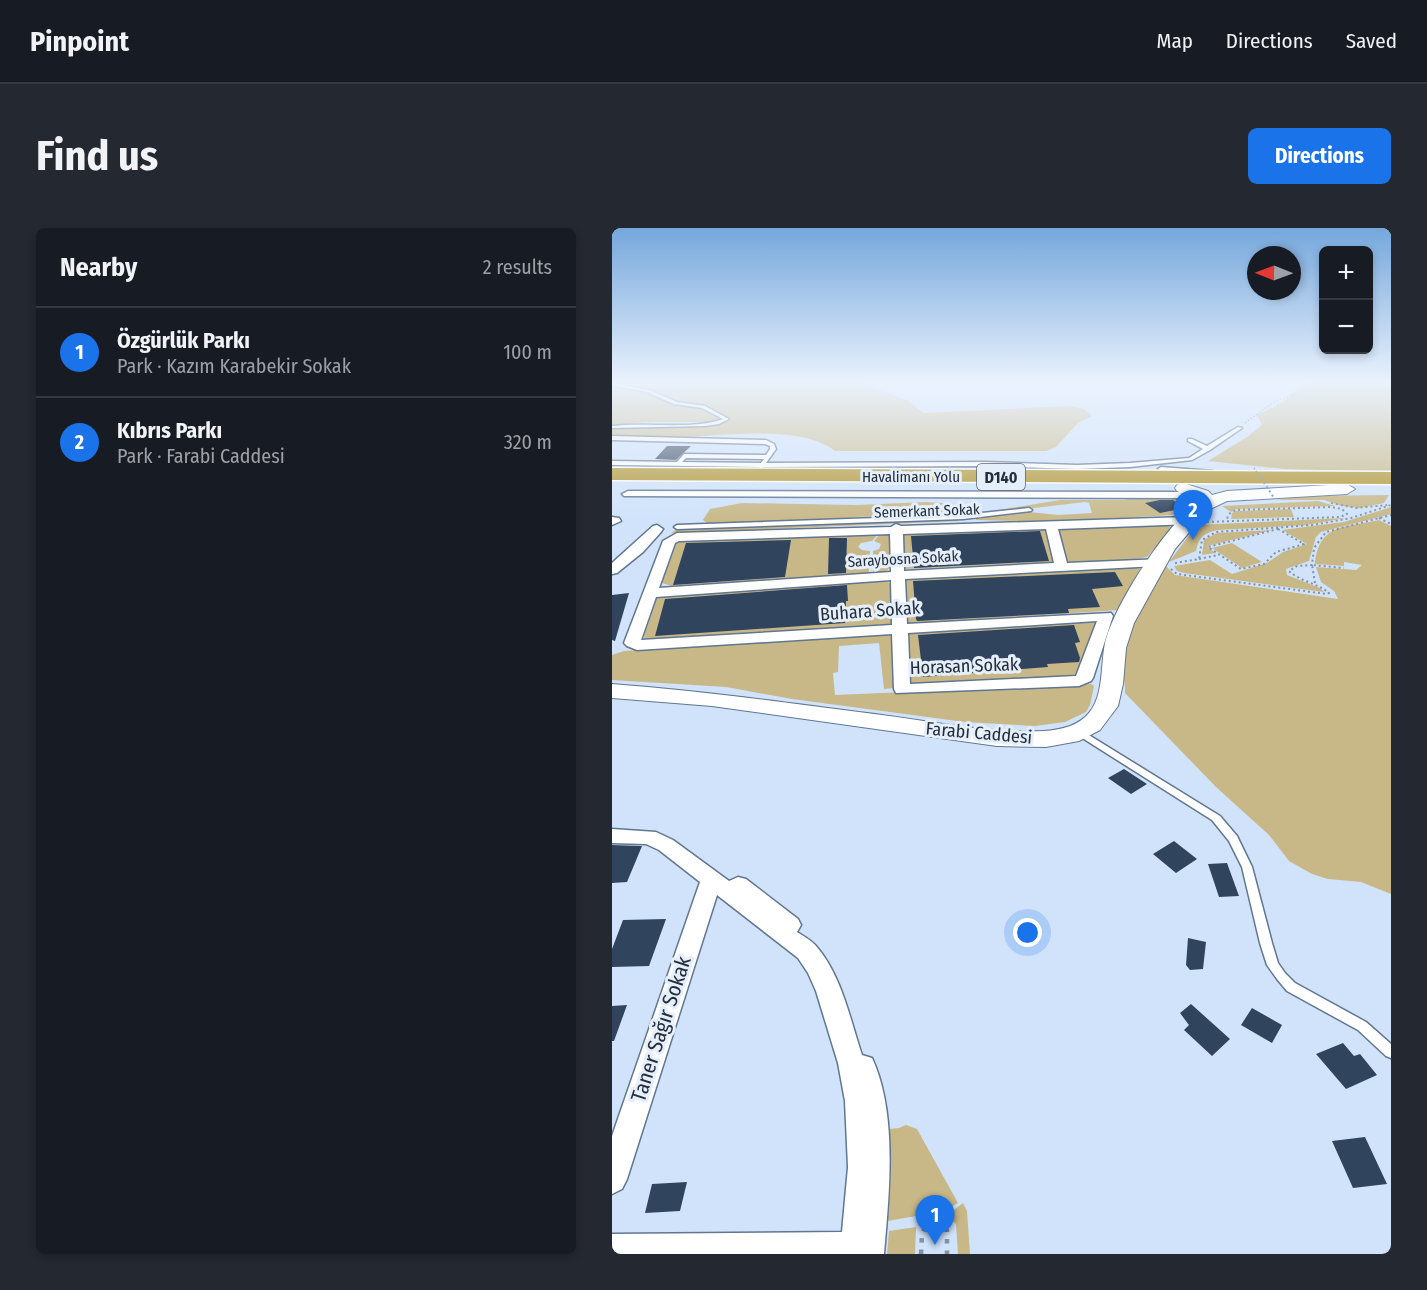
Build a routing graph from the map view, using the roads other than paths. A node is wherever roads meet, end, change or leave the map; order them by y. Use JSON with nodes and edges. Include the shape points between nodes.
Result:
{"nodes":[{"id":1,"x":1239,"y":429,"type":"edge"},
{"id":2,"x":612,"y":438,"type":"edge"},
{"id":3,"x":1190,"y":441,"type":"dead end"},
{"id":4,"x":1208,"y":449,"type":"junction"},
{"id":5,"x":768,"y":457,"type":"junction"},
{"id":6,"x":612,"y":463,"type":"edge"},
{"id":7,"x":678,"y":464,"type":"junction"},
{"id":8,"x":1132,"y":467,"type":"junction"},
{"id":9,"x":758,"y":471,"type":"junction"},
{"id":10,"x":612,"y":474,"type":"edge"},
{"id":11,"x":1254,"y":474,"type":"junction"},
{"id":12,"x":1391,"y":476,"type":"edge"},
{"id":13,"x":1077,"y":477,"type":"junction"},
{"id":14,"x":1183,"y":488,"type":"junction"},
{"id":15,"x":1391,"y":489,"type":"edge"},
{"id":16,"x":620,"y":490,"type":"edge"},
{"id":17,"x":1347,"y":498,"type":"junction"},
{"id":18,"x":1029,"y":510,"type":"dead end"},
{"id":19,"x":1201,"y":515,"type":"junction"},
{"id":20,"x":963,"y":522,"type":"junction"},
{"id":21,"x":1051,"y":525,"type":"junction"},
{"id":22,"x":677,"y":527,"type":"dead end"},
{"id":23,"x":896,"y":528,"type":"junction"},
{"id":24,"x":657,"y":529,"type":"dead end"},
{"id":25,"x":1158,"y":562,"type":"junction"},
{"id":26,"x":614,"y":566,"type":"edge"},
{"id":27,"x":1061,"y":567,"type":"junction"},
{"id":28,"x":897,"y":575,"type":"junction"},
{"id":29,"x":650,"y":593,"type":"junction"},
{"id":30,"x":1106,"y":616,"type":"joint"},
{"id":31,"x":899,"y":628,"type":"junction"},
{"id":32,"x":612,"y":691,"type":"edge"},
{"id":33,"x":1079,"y":732,"type":"junction"},
{"id":34,"x":612,"y":836,"type":"edge"},
{"id":35,"x":705,"y":875,"type":"junction"},
{"id":36,"x":1391,"y":1052,"type":"edge"},
{"id":37,"x":612,"y":1179,"type":"edge"},
{"id":38,"x":612,"y":1250,"type":"edge"},
{"id":39,"x":859,"y":1252,"type":"edge"}],
"edges":[{"from":1,"to":4,"type":"lane"},
{"from":2,"to":5,"type":"lane","via":[[762,441],[773,446]]},
{"from":3,"to":4,"type":"lane"},
{"from":4,"to":8,"type":"lane","via":[[1185,461]]},
{"from":5,"to":7,"type":"lane","via":[[684,456]]},
{"from":5,"to":9,"type":"lane"},
{"from":6,"to":7,"type":"lane"},
{"from":7,"to":9,"type":"lane"},
{"from":8,"to":9,"type":"lane"},
{"from":8,"to":11,"type":"lane"},
{"from":8,"to":13,"type":"lane"},
{"from":9,"to":10,"type":"highway","name":"Havalimanı Yolu","number":"D140"},
{"from":9,"to":13,"type":"highway","name":"Havalimanı Yolu","number":"D140"},
{"from":11,"to":12,"type":"highway","name":"Havalimanı Yolu","number":"D140"},
{"from":11,"to":13,"type":"highway","name":"Havalimanı Yolu","number":"D140"},
{"from":14,"to":16,"type":"highway","name":"Havalimanı Yolu","number":"D140"},
{"from":14,"to":17,"type":"highway","name":"Havalimanı Yolu","number":"D140"},
{"from":14,"to":19,"type":"street","via":[[1202,494]]},
{"from":15,"to":17,"type":"highway","name":"Havalimanı Yolu","number":"D140"},
{"from":16,"to":19,"type":"street","via":[[1200,496]]},
{"from":17,"to":19,"type":"street","via":[[1238,495]]},
{"from":18,"to":20,"type":"lane"},
{"from":19,"to":21,"type":"street","name":"Semerkant Sokak"},
{"from":19,"to":25,"type":"street"},
{"from":20,"to":21,"type":"street","name":"Semerkant Sokak"},
{"from":20,"to":22,"type":"lane"},
{"from":20,"to":23,"type":"street","name":"Semerkant Sokak"},
{"from":21,"to":27,"type":"street"},
{"from":23,"to":28,"type":"street","name":"Horasan Sokak"},
{"from":23,"to":29,"type":"street","name":"Semerkant Sokak","via":[[677,537],[669,541]]},
{"from":24,"to":26,"type":"street"},
{"from":25,"to":27,"type":"street","name":"Saraybosna Sokak"},
{"from":25,"to":33,"type":"street","via":[[1118,635],[1106,707],[1091,725]]},
{"from":27,"to":28,"type":"street","name":"Saraybosna Sokak"},
{"from":28,"to":29,"type":"street","name":"Saraybosna Sokak"},
{"from":28,"to":31,"type":"street","name":"Horasan Sokak"},
{"from":29,"to":31,"type":"street","name":"Buhara Sokak","via":[[632,643],[637,645]]},
{"from":30,"to":31,"type":"street","name":"Buhara Sokak"},
{"from":30,"to":31,"type":"street","name":"Horasan Sokak","via":[[1088,674],[1079,681],[902,689]]},
{"from":32,"to":33,"type":"street","name":"Farabi Caddesi","via":[[712,699],[997,738],[1040,738]]},
{"from":33,"to":36,"type":"lane","via":[[1216,818],[1233,839],[1246,867],[1273,965],[1281,976],[1291,987],[1362,1026]]},
{"from":34,"to":35,"type":"street","via":[[656,839]]},
{"from":35,"to":37,"type":"street","name":"Taner Sağır Sokak"},
{"from":35,"to":39,"type":"street","via":[[806,951],[827,987],[856,1080],[862,1161]]},
{"from":38,"to":39,"type":"street"}]}
